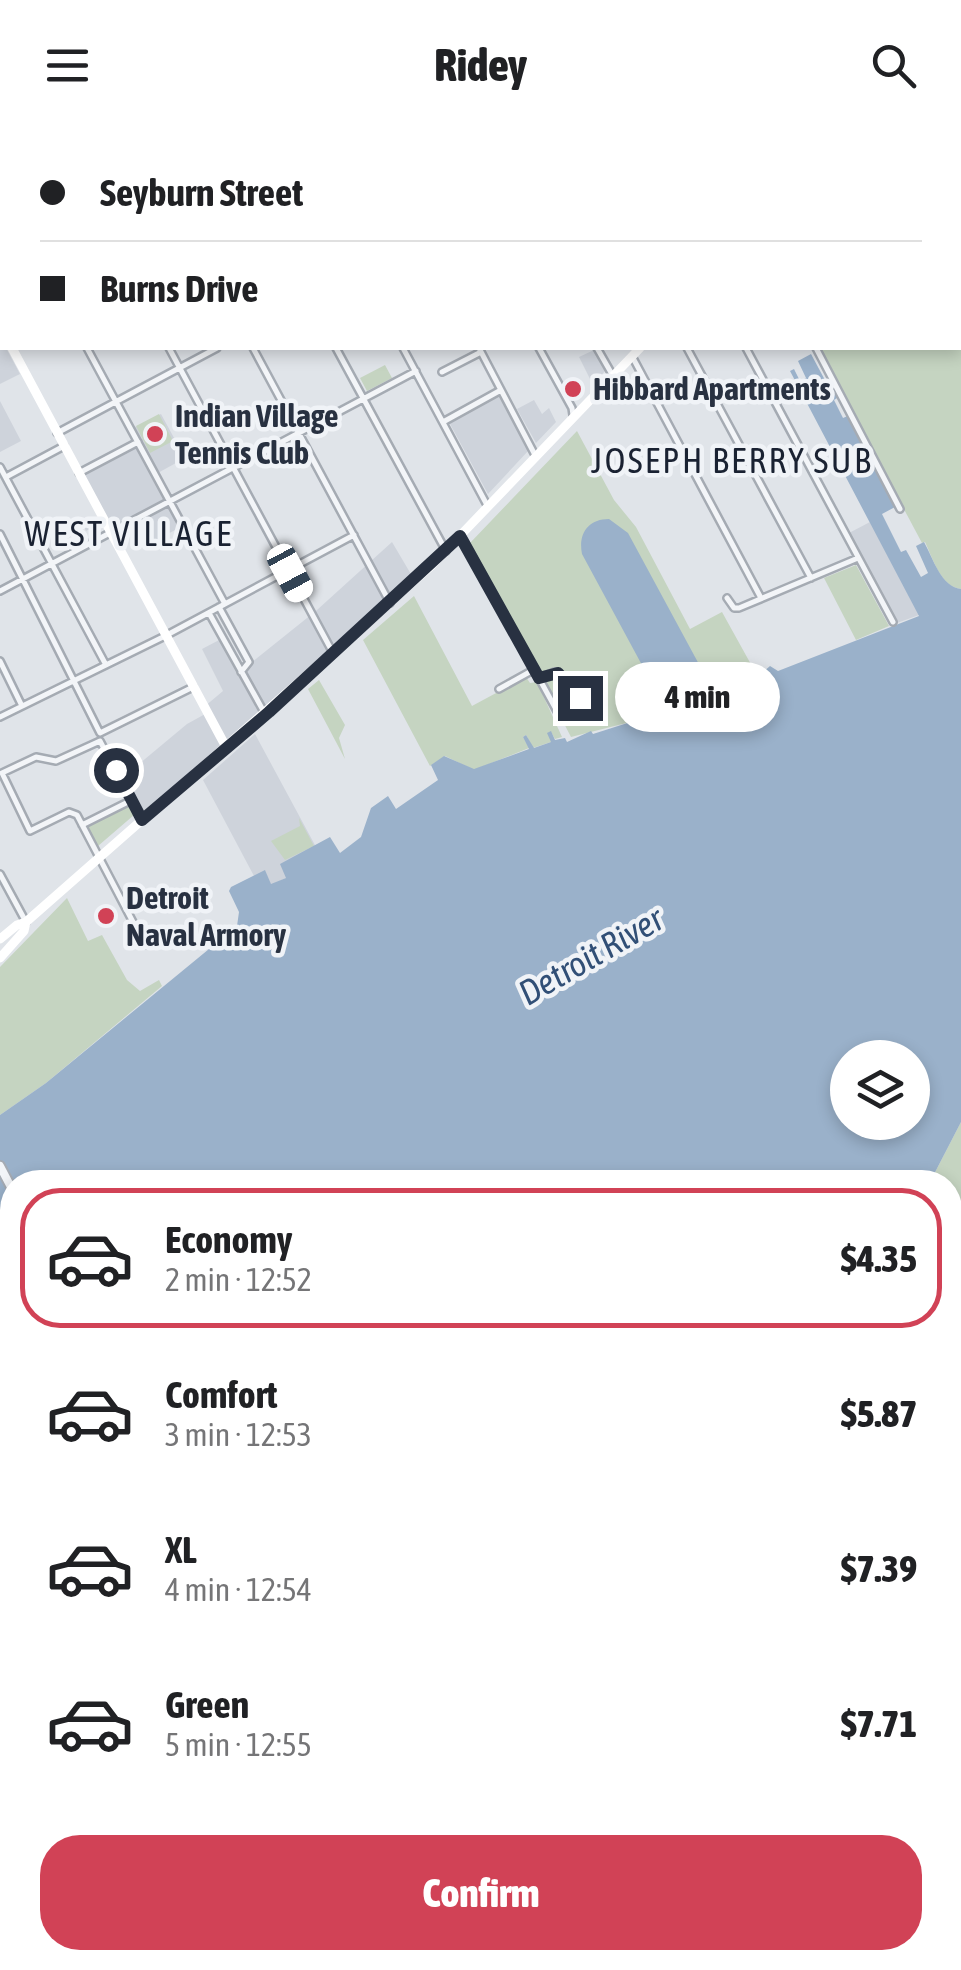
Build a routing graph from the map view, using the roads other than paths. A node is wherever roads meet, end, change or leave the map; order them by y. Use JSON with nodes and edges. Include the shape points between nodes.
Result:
{"nodes":[{"id":1,"x":13,"y":350,"type":"edge"},
{"id":2,"x":88,"y":350,"type":"edge"},
{"id":3,"x":170,"y":350,"type":"edge"},
{"id":4,"x":213,"y":350,"type":"edge"},
{"id":5,"x":254,"y":350,"type":"edge"},
{"id":6,"x":337,"y":350,"type":"edge"},
{"id":7,"x":404,"y":350,"type":"edge"},
{"id":8,"x":480,"y":350,"type":"edge"},
{"id":9,"x":541,"y":350,"type":"edge"},
{"id":10,"x":598,"y":350,"type":"edge"},
{"id":11,"x":688,"y":350,"type":"edge"},
{"id":12,"x":747,"y":350,"type":"edge"},
{"id":13,"x":817,"y":350,"type":"edge"},
{"id":14,"x":636,"y":352,"type":"edge"},
{"id":15,"x":180,"y":367,"type":"junction"},
{"id":16,"x":416,"y":371,"type":"junction"},
{"id":17,"x":442,"y":372,"type":"dead end"},
{"id":18,"x":613,"y":376,"type":"junction"},
{"id":19,"x":502,"y":390,"type":"junction"},
{"id":20,"x":363,"y":399,"type":"junction"},
{"id":21,"x":116,"y":402,"type":"junction"},
{"id":22,"x":573,"y":418,"type":"junction"},
{"id":23,"x":442,"y":422,"type":"junction"},
{"id":24,"x":57,"y":433,"type":"junction"},
{"id":25,"x":298,"y":434,"type":"junction"},
{"id":26,"x":138,"y":442,"type":"junction"},
{"id":27,"x":64,"y":446,"type":"junction"},
{"id":28,"x":536,"y":458,"type":"junction"},
{"id":29,"x":0,"y":467,"type":"edge"},
{"id":30,"x":234,"y":468,"type":"junction"},
{"id":31,"x":79,"y":473,"type":"junction"},
{"id":32,"x":6,"y":477,"type":"junction"},
{"id":33,"x":170,"y":502,"type":"junction"},
{"id":34,"x":488,"y":508,"type":"junction"},
{"id":35,"x":900,"y":509,"type":"dead end"},
{"id":36,"x":0,"y":534,"type":"edge"},
{"id":37,"x":111,"y":534,"type":"junction"},
{"id":38,"x":354,"y":536,"type":"junction"},
{"id":39,"x":460,"y":536,"type":"junction"},
{"id":40,"x":446,"y":551,"type":"junction"},
{"id":41,"x":858,"y":558,"type":"junction"},
{"id":42,"x":52,"y":564,"type":"junction"},
{"id":43,"x":288,"y":570,"type":"junction"},
{"id":44,"x":810,"y":578,"type":"junction"},
{"id":45,"x":23,"y":579,"type":"junction"},
{"id":46,"x":0,"y":590,"type":"edge"},
{"id":47,"x":727,"y":598,"type":"dead end"},
{"id":48,"x":762,"y":598,"type":"junction"},
{"id":49,"x":390,"y":603,"type":"junction"},
{"id":50,"x":222,"y":606,"type":"junction"},
{"id":51,"x":209,"y":613,"type":"junction"},
{"id":52,"x":892,"y":622,"type":"dead end"},
{"id":53,"x":166,"y":636,"type":"junction"},
{"id":54,"x":332,"y":653,"type":"junction"},
{"id":55,"x":0,"y":661,"type":"edge"},
{"id":56,"x":106,"y":665,"type":"junction"},
{"id":57,"x":534,"y":669,"type":"junction"},
{"id":58,"x":241,"y":672,"type":"junction"},
{"id":59,"x":539,"y":678,"type":"junction"},
{"id":60,"x":73,"y":681,"type":"junction"},
{"id":61,"x":193,"y":688,"type":"junction"},
{"id":62,"x":499,"y":689,"type":"dead end"},
{"id":63,"x":22,"y":706,"type":"junction"},
{"id":64,"x":265,"y":715,"type":"junction"},
{"id":65,"x":0,"y":717,"type":"edge"},
{"id":66,"x":226,"y":747,"type":"junction"},
{"id":67,"x":2,"y":773,"type":"edge"},
{"id":68,"x":132,"y":800,"type":"junction"},
{"id":69,"x":142,"y":820,"type":"junction"},
{"id":70,"x":82,"y":825,"type":"junction"},
{"id":71,"x":98,"y":858,"type":"junction"},
{"id":72,"x":0,"y":874,"type":"edge"},
{"id":73,"x":26,"y":922,"type":"junction"},
{"id":74,"x":0,"y":939,"type":"edge"},
{"id":75,"x":145,"y":945,"type":"dead end"},
{"id":76,"x":0,"y":958,"type":"edge"}],
"edges":[{"from":1,"to":24,"type":"main road"},
{"from":2,"to":21,"type":"street"},
{"from":3,"to":15,"type":"street"},
{"from":4,"to":15,"type":"street"},
{"from":5,"to":25,"type":"street"},
{"from":6,"to":20,"type":"street"},
{"from":7,"to":16,"type":"street"},
{"from":8,"to":17,"type":"street"},
{"from":8,"to":19,"type":"street"},
{"from":9,"to":22,"type":"street"},
{"from":10,"to":18,"type":"street"},
{"from":11,"to":44,"type":"street"},
{"from":12,"to":41,"type":"street"},
{"from":13,"to":35,"type":"street"},
{"from":14,"to":18,"type":"main road"},
{"from":14,"to":48,"type":"street"},
{"from":15,"to":21,"type":"street"},
{"from":15,"to":30,"type":"street"},
{"from":16,"to":20,"type":"street"},
{"from":16,"to":23,"type":"street"},
{"from":18,"to":22,"type":"main road"},
{"from":19,"to":23,"type":"street"},
{"from":19,"to":28,"type":"street"},
{"from":20,"to":25,"type":"street"},
{"from":20,"to":40,"type":"street"},
{"from":21,"to":24,"type":"street"},
{"from":21,"to":26,"type":"street"},
{"from":22,"to":28,"type":"main road"},
{"from":23,"to":34,"type":"street"},
{"from":24,"to":27,"type":"main road"},
{"from":25,"to":30,"type":"street"},
{"from":25,"to":38,"type":"street"},
{"from":26,"to":31,"type":"street"},
{"from":26,"to":33,"type":"street"},
{"from":27,"to":31,"type":"main road"},
{"from":27,"to":32,"type":"street"},
{"from":28,"to":34,"type":"main road"},
{"from":29,"to":32,"type":"street"},
{"from":30,"to":33,"type":"street"},
{"from":30,"to":43,"type":"street"},
{"from":31,"to":37,"type":"main road"},
{"from":32,"to":42,"type":"street"},
{"from":33,"to":37,"type":"street"},
{"from":33,"to":50,"type":"street"},
{"from":34,"to":39,"type":"main road"},
{"from":36,"to":45,"type":"street"},
{"from":37,"to":42,"type":"street"},
{"from":37,"to":53,"type":"main road"},
{"from":38,"to":43,"type":"street"},
{"from":38,"to":49,"type":"street"},
{"from":39,"to":40,"type":"main road"},
{"from":39,"to":57,"type":"street"},
{"from":40,"to":49,"type":"main road"},
{"from":41,"to":44,"type":"street"},
{"from":41,"to":52,"type":"street"},
{"from":42,"to":45,"type":"street"},
{"from":42,"to":56,"type":"street"},
{"from":43,"to":50,"type":"street"},
{"from":43,"to":54,"type":"street"},
{"from":44,"to":48,"type":"street"},
{"from":45,"to":46,"type":"street"},
{"from":45,"to":60,"type":"street"},
{"from":47,"to":48,"type":"street","via":[[736,608]]},
{"from":49,"to":54,"type":"main road"},
{"from":50,"to":51,"type":"street"},
{"from":50,"to":58,"type":"street","via":[[250,662]]},
{"from":51,"to":53,"type":"street"},
{"from":51,"to":58,"type":"street"},
{"from":53,"to":56,"type":"street"},
{"from":53,"to":61,"type":"main road"},
{"from":54,"to":64,"type":"main road"},
{"from":55,"to":63,"type":"street"},
{"from":56,"to":60,"type":"street"},
{"from":57,"to":59,"type":"street"},
{"from":57,"to":62,"type":"street"},
{"from":58,"to":64,"type":"street"},
{"from":59,"to":59,"type":"street","via":[[559,712],[576,710],[579,695],[562,676]]},
{"from":60,"to":61,"type":"street","via":[[102,732]]},
{"from":60,"to":63,"type":"street"},
{"from":61,"to":66,"type":"main road"},
{"from":63,"to":65,"type":"street"},
{"from":64,"to":66,"type":"main road"},
{"from":66,"to":69,"type":"main road"},
{"from":67,"to":68,"type":"street","via":[[100,741]]},
{"from":67,"to":70,"type":"street","via":[[30,831],[72,812]]},
{"from":68,"to":69,"type":"street"},
{"from":68,"to":70,"type":"street"},
{"from":69,"to":71,"type":"main road"},
{"from":70,"to":71,"type":"street"},
{"from":71,"to":73,"type":"main road"},
{"from":71,"to":75,"type":"street"},
{"from":72,"to":73,"type":"street"},
{"from":73,"to":74,"type":"main road"},
{"from":73,"to":76,"type":"main road"}]}
